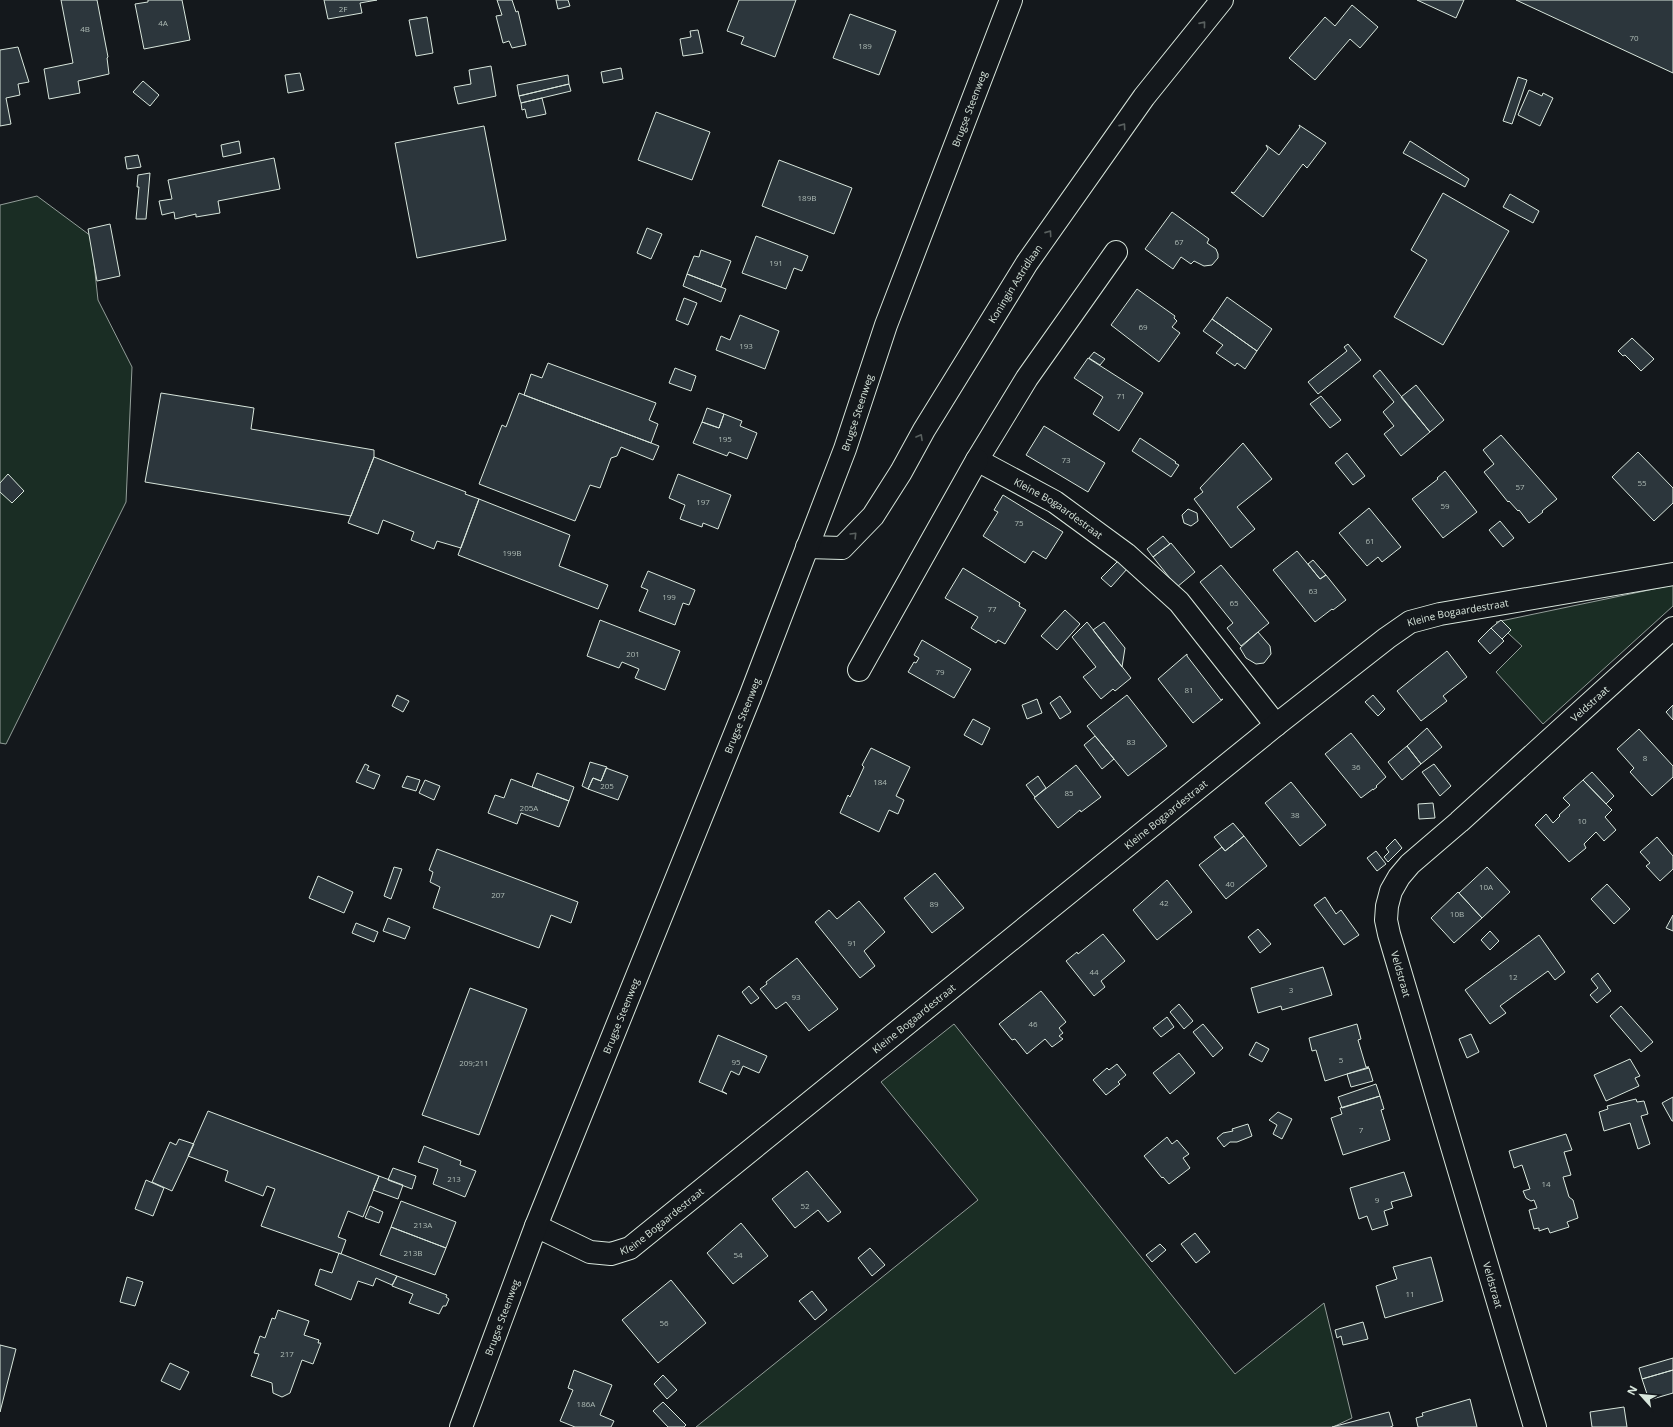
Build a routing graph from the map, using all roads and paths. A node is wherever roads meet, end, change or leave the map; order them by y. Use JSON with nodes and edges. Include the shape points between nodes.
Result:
{"nodes":[{"id":1,"x":1010,"y":0,"type":"edge"},
{"id":2,"x":1222,"y":0,"type":"edge"},
{"id":3,"x":1116,"y":252,"type":"dead end"},
{"id":4,"x":977,"y":460,"type":"junction"},
{"id":5,"x":806,"y":547,"type":"junction"},
{"id":6,"x":1673,"y":574,"type":"edge"},
{"id":7,"x":1673,"y":628,"type":"edge"},
{"id":8,"x":859,"y":670,"type":"dead end"},
{"id":9,"x":1276,"y":725,"type":"junction"},
{"id":10,"x":536,"y":1226,"type":"junction"},
{"id":11,"x":461,"y":1427,"type":"edge"},
{"id":12,"x":1535,"y":1427,"type":"edge"}],
"edges":[{"from":1,"to":5,"type":"street","name":"Brugse Steenweg","via":[[886,326],[845,449]]},
{"from":5,"to":2,"type":"street","name":"Koningin Astridlaan","one_way":true,"via":[[842,548],[873,516],[1027,263],[1144,97]]},
{"from":3,"to":4,"type":"street","via":[[1027,378]]},
{"from":4,"to":8,"type":"street"},
{"from":4,"to":9,"type":"street","name":"Kleine Bogaardestraat","via":[[1055,502],[1131,559],[1179,602]]},
{"from":5,"to":10,"type":"street","name":"Brugse Steenweg","via":[[751,694]]},
{"from":6,"to":9,"type":"street","name":"Kleine Bogaardestraat","via":[[1440,614],[1410,622]]},
{"from":7,"to":12,"type":"street","name":"Veldstraat","via":[[1410,864],[1391,890],[1387,906],[1389,934]]},
{"from":9,"to":10,"type":"street","name":"Kleine Bogaardestraat","via":[[630,1248],[611,1254],[590,1252]]},
{"from":10,"to":11,"type":"street","name":"Brugse Steenweg"}]}
